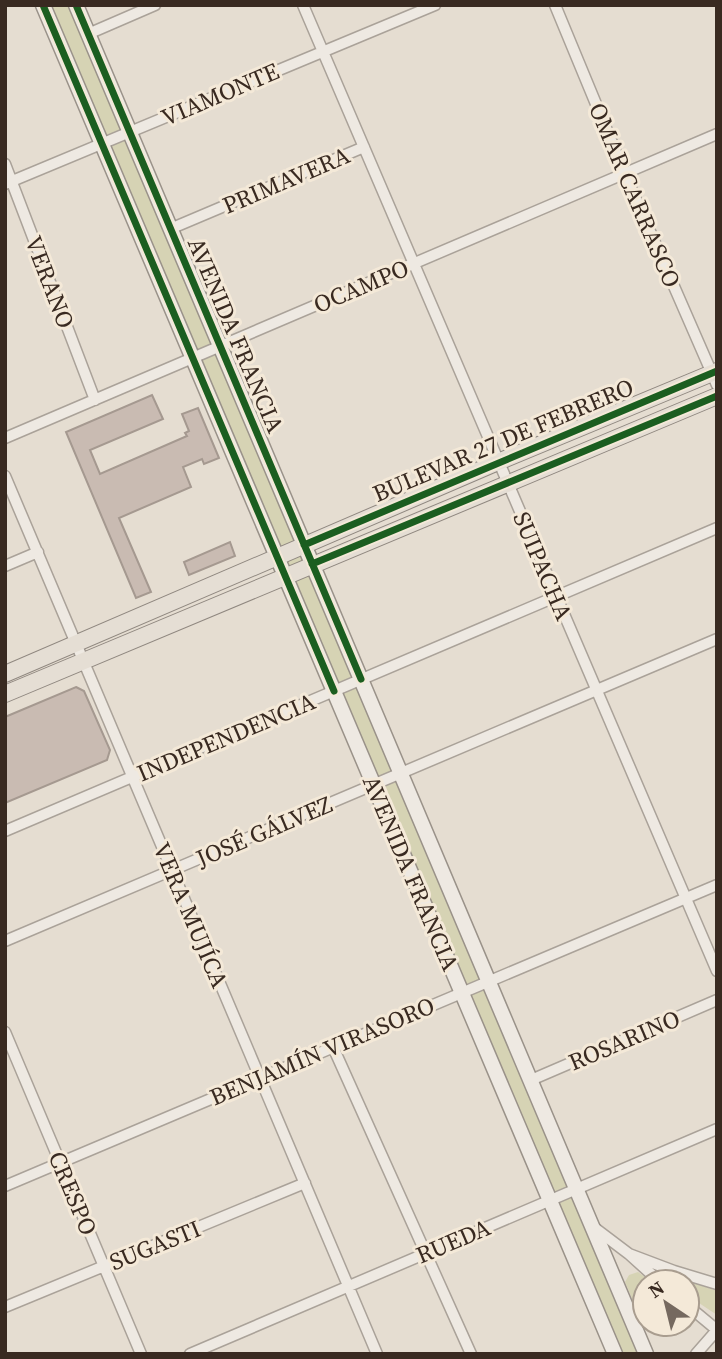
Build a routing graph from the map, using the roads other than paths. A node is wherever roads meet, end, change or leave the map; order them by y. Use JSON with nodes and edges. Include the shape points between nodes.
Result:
{"nodes":[{"id":1,"x":43,"y":5,"type":"edge"},
{"id":2,"x":76,"y":5,"type":"edge"},
{"id":3,"x":155,"y":5,"type":"edge"},
{"id":4,"x":303,"y":5,"type":"edge"},
{"id":5,"x":435,"y":5,"type":"edge"},
{"id":6,"x":555,"y":5,"type":"edge"},
{"id":7,"x":88,"y":34,"type":"junction"},
{"id":8,"x":322,"y":50,"type":"junction"},
{"id":9,"x":129,"y":132,"type":"junction"},
{"id":10,"x":717,"y":134,"type":"edge"},
{"id":11,"x":102,"y":144,"type":"junction"},
{"id":12,"x":364,"y":147,"type":"junction"},
{"id":13,"x":5,"y":164,"type":"edge"},
{"id":14,"x":625,"y":174,"type":"junction"},
{"id":15,"x":9,"y":183,"type":"edge"},
{"id":16,"x":170,"y":229,"type":"junction"},
{"id":17,"x":413,"y":264,"type":"junction"},
{"id":18,"x":220,"y":346,"type":"junction"},
{"id":19,"x":193,"y":358,"type":"junction"},
{"id":20,"x":715,"y":376,"type":"edge"},
{"id":21,"x":717,"y":396,"type":"edge"},
{"id":22,"x":95,"y":400,"type":"junction"},
{"id":23,"x":5,"y":438,"type":"edge"},
{"id":24,"x":498,"y":462,"type":"junction"},
{"id":25,"x":5,"y":476,"type":"edge"},
{"id":26,"x":507,"y":483,"type":"junction"},
{"id":27,"x":717,"y":528,"type":"edge"},
{"id":28,"x":304,"y":545,"type":"junction"},
{"id":29,"x":38,"y":552,"type":"junction"},
{"id":30,"x":277,"y":557,"type":"junction"},
{"id":31,"x":312,"y":564,"type":"junction"},
{"id":32,"x":5,"y":566,"type":"edge"},
{"id":33,"x":285,"y":575,"type":"junction"},
{"id":34,"x":556,"y":596,"type":"junction"},
{"id":35,"x":717,"y":639,"type":"edge"},
{"id":36,"x":76,"y":644,"type":"junction"},
{"id":37,"x":84,"y":661,"type":"junction"},
{"id":38,"x":5,"y":674,"type":"edge"},
{"id":39,"x":361,"y":679,"type":"junction"},
{"id":40,"x":596,"y":690,"type":"junction"},
{"id":41,"x":334,"y":691,"type":"junction"},
{"id":42,"x":5,"y":694,"type":"edge"},
{"id":43,"x":401,"y":773,"type":"junction"},
{"id":44,"x":133,"y":777,"type":"junction"},
{"id":45,"x":374,"y":785,"type":"junction"},
{"id":46,"x":5,"y":831,"type":"edge"},
{"id":47,"x":172,"y":870,"type":"junction"},
{"id":48,"x":717,"y":885,"type":"edge"},
{"id":49,"x":686,"y":899,"type":"junction"},
{"id":50,"x":5,"y":942,"type":"edge"},
{"id":51,"x":717,"y":971,"type":"edge"},
{"id":52,"x":488,"y":981,"type":"junction"},
{"id":53,"x":462,"y":992,"type":"junction"},
{"id":54,"x":717,"y":1000,"type":"edge"},
{"id":55,"x":5,"y":1031,"type":"edge"},
{"id":56,"x":333,"y":1047,"type":"junction"},
{"id":57,"x":260,"y":1078,"type":"junction"},
{"id":58,"x":531,"y":1080,"type":"junction"},
{"id":59,"x":717,"y":1129,"type":"edge"},
{"id":60,"x":61,"y":1163,"type":"junction"},
{"id":61,"x":305,"y":1183,"type":"junction"},
{"id":62,"x":5,"y":1186,"type":"edge"},
{"id":63,"x":577,"y":1189,"type":"junction"},
{"id":64,"x":550,"y":1200,"type":"junction"},
{"id":65,"x":592,"y":1226,"type":"junction"},
{"id":66,"x":426,"y":1253,"type":"junction"},
{"id":67,"x":629,"y":1254,"type":"junction"},
{"id":68,"x":104,"y":1266,"type":"junction"},
{"id":69,"x":644,"y":1268,"type":"edge"},
{"id":70,"x":717,"y":1284,"type":"edge"},
{"id":71,"x":349,"y":1287,"type":"junction"},
{"id":72,"x":5,"y":1307,"type":"edge"},
{"id":73,"x":701,"y":1317,"type":"edge"},
{"id":74,"x":717,"y":1330,"type":"edge"},
{"id":75,"x":141,"y":1354,"type":"edge"},
{"id":76,"x":190,"y":1354,"type":"edge"},
{"id":77,"x":377,"y":1354,"type":"edge"},
{"id":78,"x":471,"y":1354,"type":"edge"},
{"id":79,"x":615,"y":1354,"type":"edge"},
{"id":80,"x":646,"y":1354,"type":"edge"},
{"id":81,"x":696,"y":1354,"type":"edge"}],
"edges":[{"from":1,"to":11,"type":"main road","name":"AVENIDA FRANCIA"},
{"from":2,"to":7,"type":"main road","name":"AVENIDA FRANCIA"},
{"from":3,"to":7,"type":"street"},
{"from":4,"to":8,"type":"street","name":"SUIPACHA"},
{"from":5,"to":8,"type":"street","name":"VIAMONTE"},
{"from":6,"to":14,"type":"street","name":"OMAR CARRASCO"},
{"from":7,"to":9,"type":"main road","name":"AVENIDA FRANCIA"},
{"from":8,"to":9,"type":"street","name":"VIAMONTE"},
{"from":8,"to":12,"type":"street","name":"SUIPACHA"},
{"from":9,"to":11,"type":"street","name":"VIAMONTE"},
{"from":9,"to":16,"type":"main road","name":"AVENIDA FRANCIA"},
{"from":10,"to":14,"type":"street","name":"OCAMPO"},
{"from":11,"to":15,"type":"street","name":"VIAMONTE"},
{"from":11,"to":19,"type":"main road","name":"AVENIDA FRANCIA"},
{"from":12,"to":16,"type":"street","name":"PRIMAVERA"},
{"from":12,"to":17,"type":"street","name":"SUIPACHA"},
{"from":13,"to":15,"type":"street","name":"VERANO"},
{"from":14,"to":17,"type":"street","name":"OCAMPO"},
{"from":14,"to":20,"type":"street","name":"OMAR CARRASCO"},
{"from":15,"to":22,"type":"street","name":"VERANO"},
{"from":16,"to":18,"type":"main road","name":"AVENIDA FRANCIA"},
{"from":17,"to":18,"type":"street","name":"OCAMPO"},
{"from":17,"to":24,"type":"street","name":"SUIPACHA"},
{"from":18,"to":19,"type":"street","name":"OCAMPO"},
{"from":18,"to":28,"type":"main road","name":"AVENIDA FRANCIA"},
{"from":19,"to":22,"type":"street","name":"OCAMPO"},
{"from":19,"to":30,"type":"main road","name":"AVENIDA FRANCIA"},
{"from":20,"to":24,"type":"main road","name":"BULEVAR 27 DE FEBRERO"},
{"from":21,"to":26,"type":"main road","name":"BULEVAR 27 DE FEBRERO"},
{"from":22,"to":23,"type":"street","name":"OCAMPO"},
{"from":24,"to":26,"type":"street","name":"SUIPACHA"},
{"from":24,"to":28,"type":"main road","name":"BULEVAR 27 DE FEBRERO"},
{"from":25,"to":29,"type":"street","name":"VERA MUJÍCA"},
{"from":26,"to":31,"type":"main road","name":"BULEVAR 27 DE FEBRERO"},
{"from":26,"to":34,"type":"street","name":"SUIPACHA"},
{"from":27,"to":34,"type":"street","name":"INDEPENDENCIA"},
{"from":28,"to":30,"type":"main road","name":"BULEVAR 27 DE FEBRERO"},
{"from":28,"to":31,"type":"main road","name":"AVENIDA FRANCIA"},
{"from":29,"to":32,"type":"street"},
{"from":29,"to":36,"type":"street","name":"VERA MUJÍCA"},
{"from":30,"to":33,"type":"main road","name":"AVENIDA FRANCIA"},
{"from":30,"to":36,"type":"main road","name":"BULEVAR 27 DE FEBRERO"},
{"from":31,"to":33,"type":"main road","name":"BULEVAR 27 DE FEBRERO"},
{"from":31,"to":39,"type":"main road","name":"AVENIDA FRANCIA"},
{"from":33,"to":37,"type":"main road","name":"BULEVAR 27 DE FEBRERO"},
{"from":33,"to":41,"type":"main road","name":"AVENIDA FRANCIA"},
{"from":34,"to":39,"type":"street","name":"INDEPENDENCIA"},
{"from":34,"to":40,"type":"street","name":"SUIPACHA"},
{"from":35,"to":40,"type":"street","name":"JOSÉ GÁLVEZ"},
{"from":36,"to":37,"type":"street","name":"VERA MUJÍCA"},
{"from":36,"to":38,"type":"main road","name":"BULEVAR 27 DE FEBRERO"},
{"from":37,"to":42,"type":"main road","name":"BULEVAR 27 DE FEBRERO"},
{"from":37,"to":44,"type":"street","name":"VERA MUJÍCA"},
{"from":39,"to":41,"type":"street","name":"INDEPENDENCIA"},
{"from":39,"to":43,"type":"main road","name":"AVENIDA FRANCIA"},
{"from":40,"to":43,"type":"street","name":"JOSÉ GÁLVEZ"},
{"from":40,"to":49,"type":"street","name":"SUIPACHA"},
{"from":41,"to":44,"type":"street","name":"INDEPENDENCIA"},
{"from":41,"to":45,"type":"main road","name":"AVENIDA FRANCIA"},
{"from":43,"to":45,"type":"street","name":"JOSÉ GÁLVEZ"},
{"from":43,"to":52,"type":"main road","name":"AVENIDA FRANCIA"},
{"from":44,"to":46,"type":"street","name":"INDEPENDENCIA"},
{"from":44,"to":47,"type":"street","name":"VERA MUJÍCA"},
{"from":45,"to":47,"type":"street","name":"JOSÉ GÁLVEZ"},
{"from":45,"to":53,"type":"main road","name":"AVENIDA FRANCIA"},
{"from":47,"to":50,"type":"street","name":"JOSÉ GÁLVEZ"},
{"from":47,"to":57,"type":"street","name":"VERA MUJÍCA"},
{"from":48,"to":49,"type":"street","name":"BENJAMÍN VIRASORO"},
{"from":49,"to":51,"type":"street","name":"SUIPACHA"},
{"from":49,"to":52,"type":"street","name":"BENJAMÍN VIRASORO"},
{"from":52,"to":53,"type":"street","name":"BENJAMÍN VIRASORO"},
{"from":52,"to":58,"type":"main road","name":"AVENIDA FRANCIA"},
{"from":53,"to":56,"type":"street","name":"BENJAMÍN VIRASORO"},
{"from":53,"to":64,"type":"main road","name":"AVENIDA FRANCIA"},
{"from":54,"to":58,"type":"street","name":"ROSARINO"},
{"from":55,"to":60,"type":"street","name":"CRESPO"},
{"from":56,"to":57,"type":"street","name":"BENJAMÍN VIRASORO"},
{"from":56,"to":66,"type":"street"},
{"from":57,"to":60,"type":"street","name":"BENJAMÍN VIRASORO"},
{"from":57,"to":61,"type":"street","name":"VERA MUJÍCA"},
{"from":58,"to":63,"type":"main road","name":"AVENIDA FRANCIA"},
{"from":59,"to":63,"type":"street","name":"RUEDA"},
{"from":60,"to":62,"type":"street","name":"BENJAMÍN VIRASORO"},
{"from":60,"to":68,"type":"street","name":"CRESPO"},
{"from":61,"to":68,"type":"street","name":"SUGASTI"},
{"from":61,"to":71,"type":"street","name":"VERA MUJÍCA"},
{"from":63,"to":64,"type":"street","name":"RUEDA"},
{"from":63,"to":65,"type":"main road","name":"AVENIDA FRANCIA"},
{"from":64,"to":66,"type":"street","name":"RUEDA"},
{"from":64,"to":79,"type":"main road","name":"AVENIDA FRANCIA"},
{"from":65,"to":67,"type":"street"},
{"from":65,"to":80,"type":"main road","name":"AVENIDA FRANCIA"},
{"from":66,"to":71,"type":"street","name":"RUEDA"},
{"from":66,"to":78,"type":"street"},
{"from":67,"to":69,"type":"street"},
{"from":67,"to":70,"type":"street"},
{"from":68,"to":72,"type":"street","name":"SUGASTI"},
{"from":68,"to":75,"type":"street","name":"CRESPO"},
{"from":71,"to":76,"type":"street","name":"RUEDA"},
{"from":71,"to":77,"type":"street","name":"VERA MUJÍCA"},
{"from":73,"to":74,"type":"street"},
{"from":74,"to":81,"type":"street"}]}
